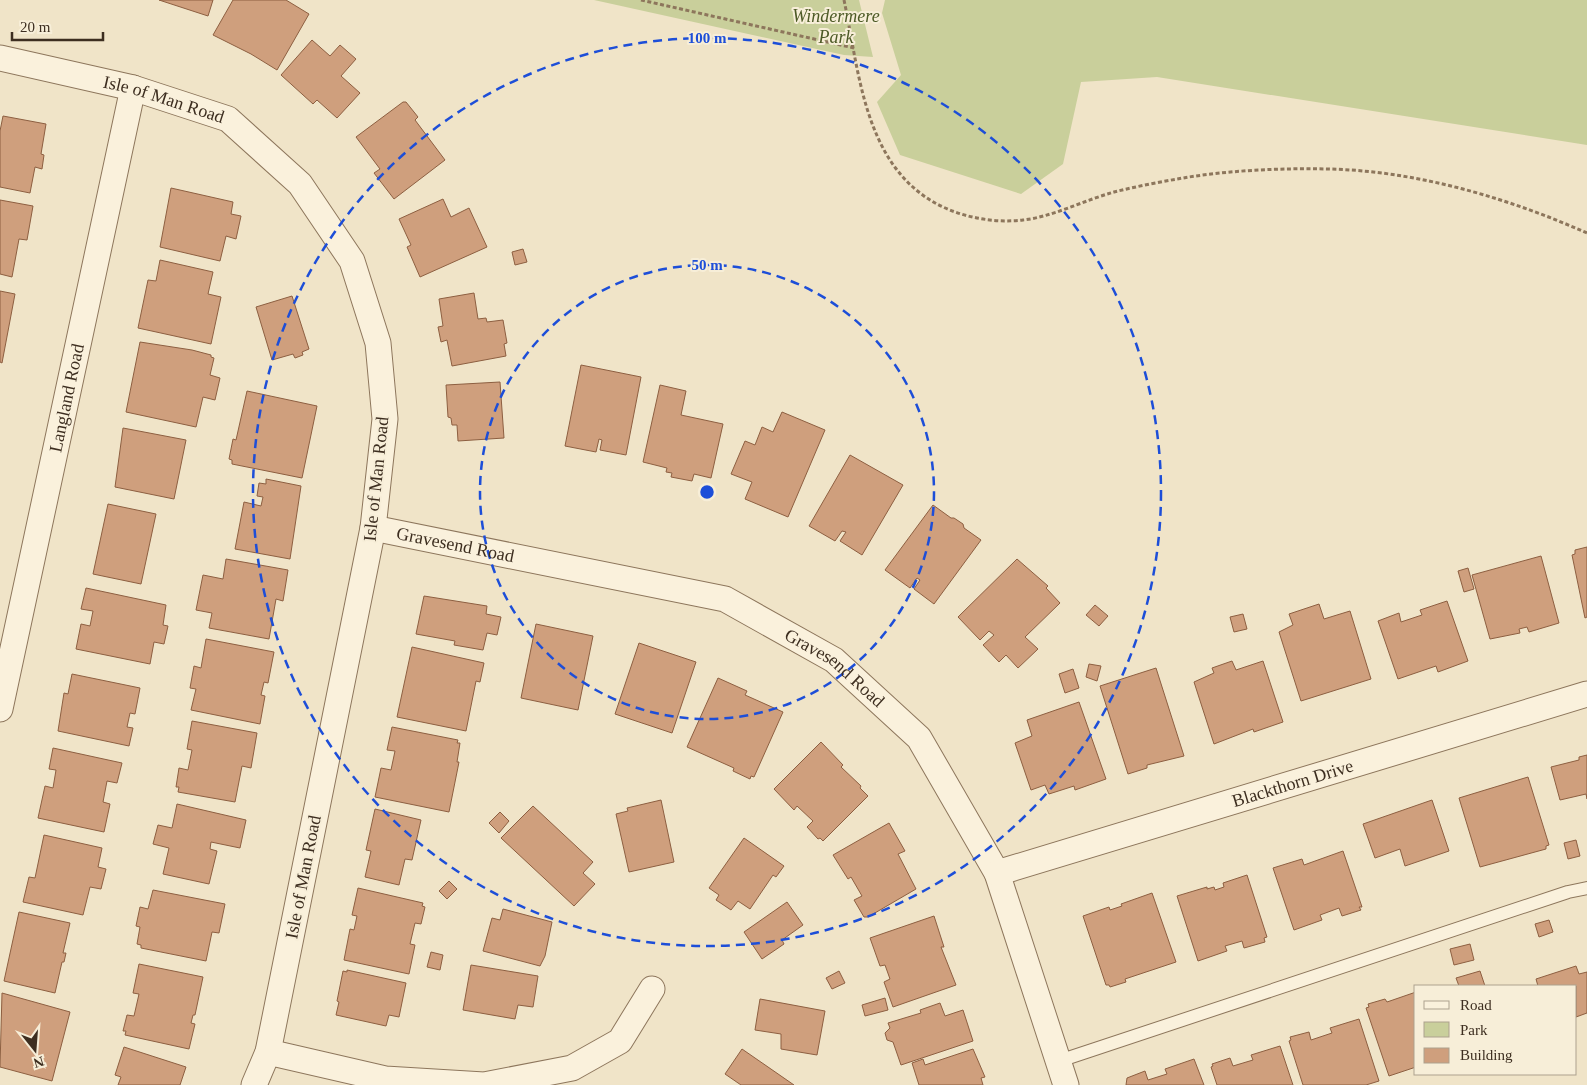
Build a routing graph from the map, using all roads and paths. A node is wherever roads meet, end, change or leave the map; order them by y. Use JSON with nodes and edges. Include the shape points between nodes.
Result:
{"nodes":[{"id":1,"x":641,"y":0,"type":"edge"},
{"id":2,"x":844,"y":0,"type":"edge"},
{"id":3,"x":854,"y":48,"type":"junction"},
{"id":4,"x":0,"y":58,"type":"edge"},
{"id":5,"x":133,"y":88,"type":"junction"},
{"id":6,"x":1587,"y":233,"type":"edge"},
{"id":7,"x":373,"y":528,"type":"junction"},
{"id":8,"x":1587,"y":694,"type":"edge"},
{"id":9,"x":0,"y":709,"type":"edge"},
{"id":10,"x":997,"y":873,"type":"junction"},
{"id":11,"x":1587,"y":888,"type":"edge"},
{"id":12,"x":652,"y":989,"type":"dead end"},
{"id":13,"x":268,"y":1052,"type":"junction"},
{"id":14,"x":1058,"y":1060,"type":"junction"},
{"id":15,"x":254,"y":1085,"type":"edge"},
{"id":16,"x":1066,"y":1085,"type":"edge"}],
"edges":[{"from":1,"to":3,"type":"path"},
{"from":2,"to":3,"type":"path"},
{"from":3,"to":6,"type":"path","via":[[876,136],[894,168],[921,194],[953,212],[985,219],[1024,220],[1115,192],[1190,177],[1259,170],[1331,169],[1399,176],[1464,190],[1538,211]]},
{"from":4,"to":5,"type":"street","name":"Isle of Man Road"},
{"from":5,"to":7,"type":"street","name":"Isle of Man Road","via":[[228,119],[300,184],[352,260],[378,343],[386,419]]},
{"from":5,"to":9,"type":"street","name":"Langland Road"},
{"from":7,"to":10,"type":"street","name":"Gravesend Road","via":[[726,599],[834,660],[919,738]]},
{"from":7,"to":13,"type":"street","name":"Isle of Man Road"},
{"from":8,"to":10,"type":"street","name":"Blackthorn Drive"},
{"from":10,"to":14,"type":"street","name":"Gravesend Road"},
{"from":11,"to":14,"type":"lane"},
{"from":12,"to":13,"type":"street","via":[[620,1041],[580,1064],[484,1085],[385,1080]]},
{"from":13,"to":15,"type":"street","name":"Isle of Man Road"},
{"from":14,"to":16,"type":"street","name":"Gravesend Road"}]}
